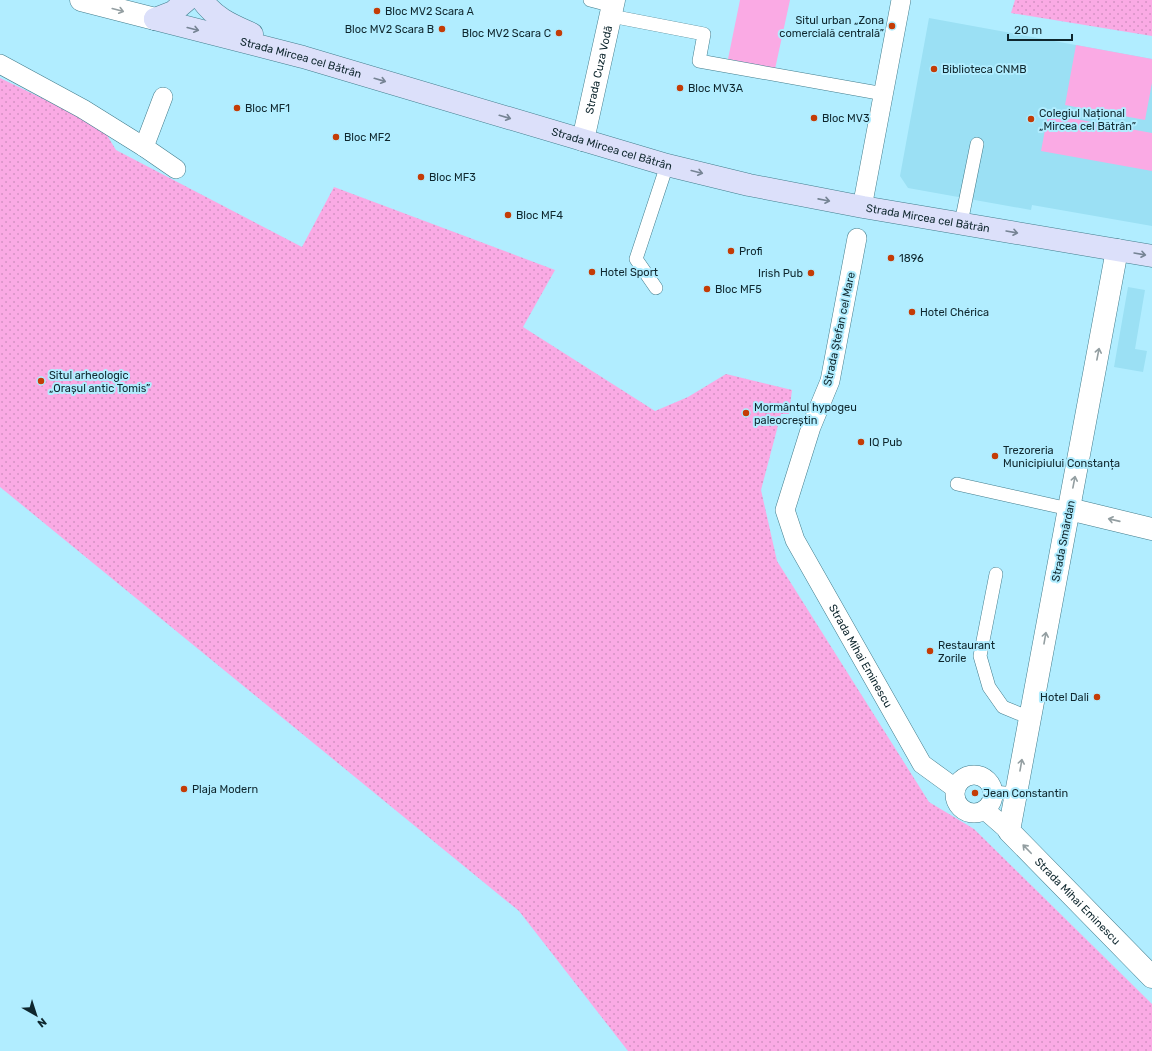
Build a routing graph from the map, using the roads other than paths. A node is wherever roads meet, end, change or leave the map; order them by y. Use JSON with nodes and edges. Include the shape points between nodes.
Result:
{"nodes":[{"id":1,"x":81,"y":0,"type":"edge"},
{"id":2,"x":187,"y":0,"type":"edge"},
{"id":3,"x":202,"y":0,"type":"edge"},
{"id":4,"x":590,"y":0,"type":"edge"},
{"id":5,"x":901,"y":0,"type":"edge"},
{"id":6,"x":613,"y":7,"type":"edge"},
{"id":7,"x":156,"y":19,"type":"junction"},
{"id":8,"x":303,"y":57,"type":"junction"},
{"id":9,"x":0,"y":64,"type":"edge"},
{"id":10,"x":884,"y":94,"type":"junction"},
{"id":11,"x":163,"y":97,"type":"dead end"},
{"id":12,"x":583,"y":140,"type":"junction"},
{"id":13,"x":977,"y":144,"type":"dead end"},
{"id":14,"x":144,"y":147,"type":"junction"},
{"id":15,"x":668,"y":165,"type":"junction"},
{"id":16,"x":176,"y":169,"type":"dead end"},
{"id":17,"x":864,"y":197,"type":"dead end"},
{"id":18,"x":961,"y":224,"type":"junction"},
{"id":19,"x":857,"y":238,"type":"dead end"},
{"id":20,"x":1117,"y":250,"type":"junction"},
{"id":21,"x":1152,"y":256,"type":"edge"},
{"id":22,"x":656,"y":288,"type":"dead end"},
{"id":23,"x":957,"y":484,"type":"dead end"},
{"id":24,"x":785,"y":510,"type":"joint"},
{"id":25,"x":1069,"y":510,"type":"junction"},
{"id":26,"x":1152,"y":528,"type":"edge"},
{"id":27,"x":996,"y":574,"type":"dead end"},
{"id":28,"x":1030,"y":718,"type":"junction"},
{"id":29,"x":955,"y":788,"type":"junction"},
{"id":30,"x":993,"y":792,"type":"junction"},
{"id":31,"x":1016,"y":794,"type":"junction"},
{"id":32,"x":985,"y":810,"type":"junction"},
{"id":33,"x":1009,"y":831,"type":"junction"},
{"id":34,"x":1152,"y":977,"type":"edge"}],
"edges":[{"from":1,"to":7,"type":"street","name":"Strada Mircea cel Bătrân","one_way":true},
{"from":2,"to":7,"type":"main road","via":[[173,12]]},
{"from":3,"to":8,"type":"main road","via":[[209,10],[226,22]]},
{"from":4,"to":6,"type":"lane"},
{"from":5,"to":10,"type":"street"},
{"from":6,"to":10,"type":"lane","via":[[704,34],[699,62]]},
{"from":6,"to":12,"type":"street","name":"Strada Cuza Vodă"},
{"from":7,"to":8,"type":"main road","name":"Strada Mircea cel Bătrân","one_way":true},
{"from":8,"to":12,"type":"main road","name":"Strada Mircea cel Bătrân","one_way":true},
{"from":9,"to":14,"type":"street","via":[[83,109]]},
{"from":10,"to":17,"type":"street"},
{"from":11,"to":14,"type":"street"},
{"from":12,"to":15,"type":"main road","name":"Strada Mircea cel Bătrân"},
{"from":13,"to":18,"type":"lane"},
{"from":14,"to":16,"type":"street"},
{"from":15,"to":18,"type":"main road","name":"Strada Mircea cel Bătrân","one_way":true,"via":[[749,185]]},
{"from":15,"to":22,"type":"lane","via":[[636,259]]},
{"from":18,"to":20,"type":"main road","name":"Strada Mircea cel Bătrân","one_way":true},
{"from":19,"to":24,"type":"street","name":"Strada Ștefan cel Mare","via":[[830,381],[811,427]]},
{"from":20,"to":21,"type":"main road","name":"Strada Mircea cel Bătrân","one_way":true},
{"from":25,"to":20,"type":"street","name":"Strada Smârdan","one_way":true},
{"from":23,"to":25,"type":"lane"},
{"from":24,"to":29,"type":"street","name":"Strada Mihai Eminescu","via":[[795,540],[922,764]]},
{"from":26,"to":25,"type":"street","one_way":true},
{"from":28,"to":25,"type":"street","name":"Strada Smârdan","one_way":true},
{"from":27,"to":28,"type":"lane","via":[[980,656],[989,687],[1003,706]]},
{"from":31,"to":28,"type":"street","name":"Strada Smârdan","one_way":true},
{"from":29,"to":30,"type":"street","via":[[963,777],[976,774],[988,780]]},
{"from":29,"to":32,"type":"street","via":[[955,800],[962,810],[973,814]]},
{"from":30,"to":31,"type":"lane"},
{"from":30,"to":32,"type":"street","via":[[993,799]]},
{"from":31,"to":33,"type":"street","name":"Strada Smârdan"},
{"from":32,"to":33,"type":"street","name":"Strada Mihai Eminescu"},
{"from":34,"to":33,"type":"street","name":"Strada Mihai Eminescu","one_way":true}]}
